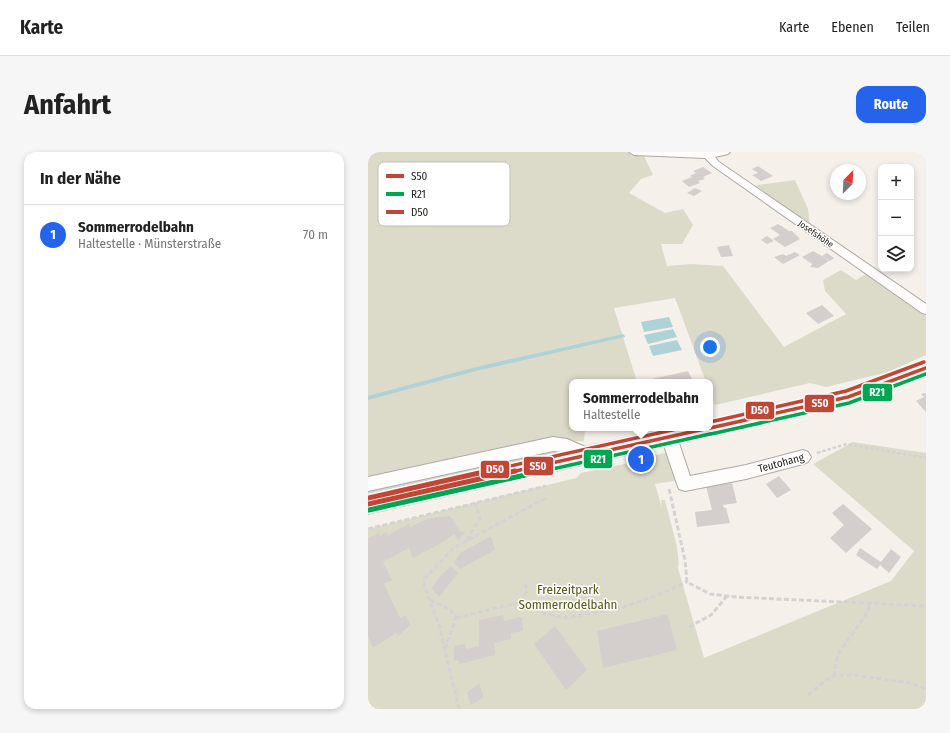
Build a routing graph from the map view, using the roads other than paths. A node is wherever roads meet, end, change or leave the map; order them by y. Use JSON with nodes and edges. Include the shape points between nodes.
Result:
{"nodes":[{"id":1,"x":634,"y":152,"type":"edge"},
{"id":2,"x":725,"y":152,"type":"edge"},
{"id":3,"x":708,"y":155,"type":"junction"},
{"id":4,"x":926,"y":310,"type":"edge"},
{"id":5,"x":926,"y":368,"type":"edge"},
{"id":6,"x":713,"y":427,"type":"edge"},
{"id":7,"x":696,"y":431,"type":"edge"},
{"id":8,"x":669,"y":437,"type":"junction"},
{"id":9,"x":587,"y":455,"type":"junction"},
{"id":10,"x":803,"y":457,"type":"road end"},
{"id":11,"x":368,"y":484,"type":"edge"},
{"id":12,"x":368,"y":504,"type":"edge"}],
"edges":[{"from":1,"to":3,"type":"street"},
{"from":2,"to":3,"type":"street"},
{"from":3,"to":4,"type":"street","name":"Josefshöhe","via":[[723,169]]},
{"from":5,"to":6,"type":"main road","via":[[848,397]]},
{"from":7,"to":8,"type":"main road"},
{"from":8,"to":9,"type":"main road"},
{"from":8,"to":10,"type":"street","name":"Teutohang","via":[[685,484]]},
{"from":9,"to":11,"type":"street","via":[[568,446],[553,444]]},
{"from":9,"to":12,"type":"main road"}]}
